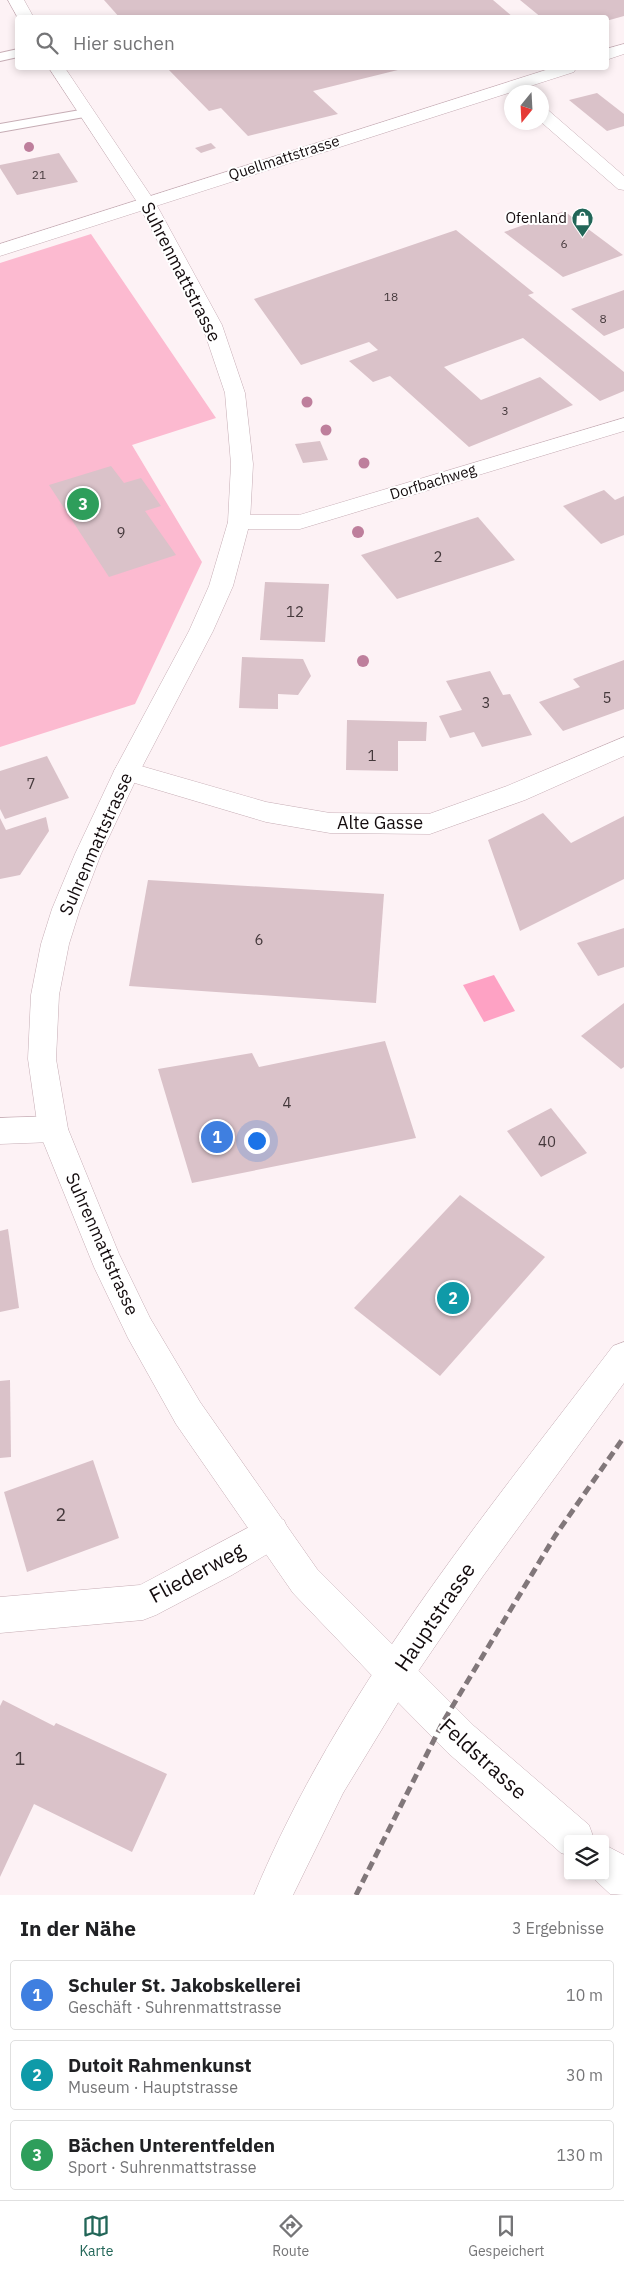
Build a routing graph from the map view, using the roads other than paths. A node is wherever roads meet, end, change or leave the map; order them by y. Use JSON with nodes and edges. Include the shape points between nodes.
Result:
{"nodes":[{"id":1,"x":16,"y":0,"type":"edge"},
{"id":2,"x":24,"y":15,"type":"edge"},
{"id":3,"x":624,"y":49,"type":"edge"},
{"id":4,"x":15,"y":54,"type":"edge"},
{"id":5,"x":609,"y":54,"type":"edge"},
{"id":6,"x":0,"y":57,"type":"edge"},
{"id":7,"x":58,"y":70,"type":"edge"},
{"id":8,"x":563,"y":70,"type":"edge"},
{"id":9,"x":526,"y":85,"type":"edge"},
{"id":10,"x":504,"y":92,"type":"edge"},
{"id":11,"x":86,"y":113,"type":"junction"},
{"id":12,"x":549,"y":120,"type":"edge"},
{"id":13,"x":0,"y":128,"type":"edge"},
{"id":14,"x":624,"y":185,"type":"edge"},
{"id":15,"x":146,"y":202,"type":"junction"},
{"id":16,"x":0,"y":250,"type":"edge"},
{"id":17,"x":624,"y":424,"type":"edge"},
{"id":18,"x":239,"y":522,"type":"junction"},
{"id":19,"x":624,"y":746,"type":"edge"},
{"id":20,"x":127,"y":771,"type":"junction"},
{"id":21,"x":54,"y":1129,"type":"junction"},
{"id":22,"x":0,"y":1131,"type":"edge"},
{"id":23,"x":624,"y":1357,"type":"edge"},
{"id":24,"x":272,"y":1532,"type":"junction"},
{"id":25,"x":0,"y":1615,"type":"edge"},
{"id":26,"x":396,"y":1674,"type":"junction"},
{"id":27,"x":570,"y":1835,"type":"edge"},
{"id":28,"x":609,"y":1867,"type":"edge"},
{"id":29,"x":624,"y":1880,"type":"edge"},
{"id":30,"x":273,"y":1895,"type":"edge"}],
"edges":[{"from":1,"to":2,"type":"street"},
{"from":3,"to":5,"type":"street"},
{"from":4,"to":6,"type":"lane"},
{"from":7,"to":11,"type":"street","name":"Suhrenmattstrasse"},
{"from":8,"to":9,"type":"street","name":"Quellmattstrasse"},
{"from":10,"to":15,"type":"street","name":"Quellmattstrasse","via":[[448,104]]},
{"from":11,"to":13,"type":"lane"},
{"from":11,"to":15,"type":"street","name":"Suhrenmattstrasse"},
{"from":12,"to":14,"type":"street"},
{"from":15,"to":16,"type":"street","name":"Quellmattstrasse"},
{"from":15,"to":18,"type":"street","name":"Suhrenmattstrasse","via":[[212,325],[235,393],[242,464]]},
{"from":17,"to":18,"type":"street","name":"Dorfbachweg","via":[[300,522]]},
{"from":18,"to":20,"type":"street","name":"Suhrenmattstrasse","via":[[221,586],[201,631]]},
{"from":19,"to":20,"type":"street","name":"Alte Gasse","via":[[516,793],[430,824],[330,823],[266,812]]},
{"from":20,"to":21,"type":"street","name":"Suhrenmattstrasse","via":[[88,854],[55,944],[45,995],[42,1059]]},
{"from":21,"to":22,"type":"street"},
{"from":21,"to":24,"type":"street","name":"Suhrenmattstrasse","via":[[89,1221],[139,1328],[188,1414]]},
{"from":23,"to":26,"type":"street","name":"Hauptstrasse","via":[[468,1569]]},
{"from":24,"to":25,"type":"street","name":"Fliederweg","via":[[220,1564],[143,1602]]},
{"from":24,"to":26,"type":"street","name":"Suhrenmattstrasse","via":[[305,1581]]},
{"from":26,"to":27,"type":"street","name":"Feldstrasse","via":[[429,1710]]},
{"from":26,"to":30,"type":"street","name":"Hauptstrasse","via":[[330,1780]]},
{"from":28,"to":29,"type":"street"}]}
